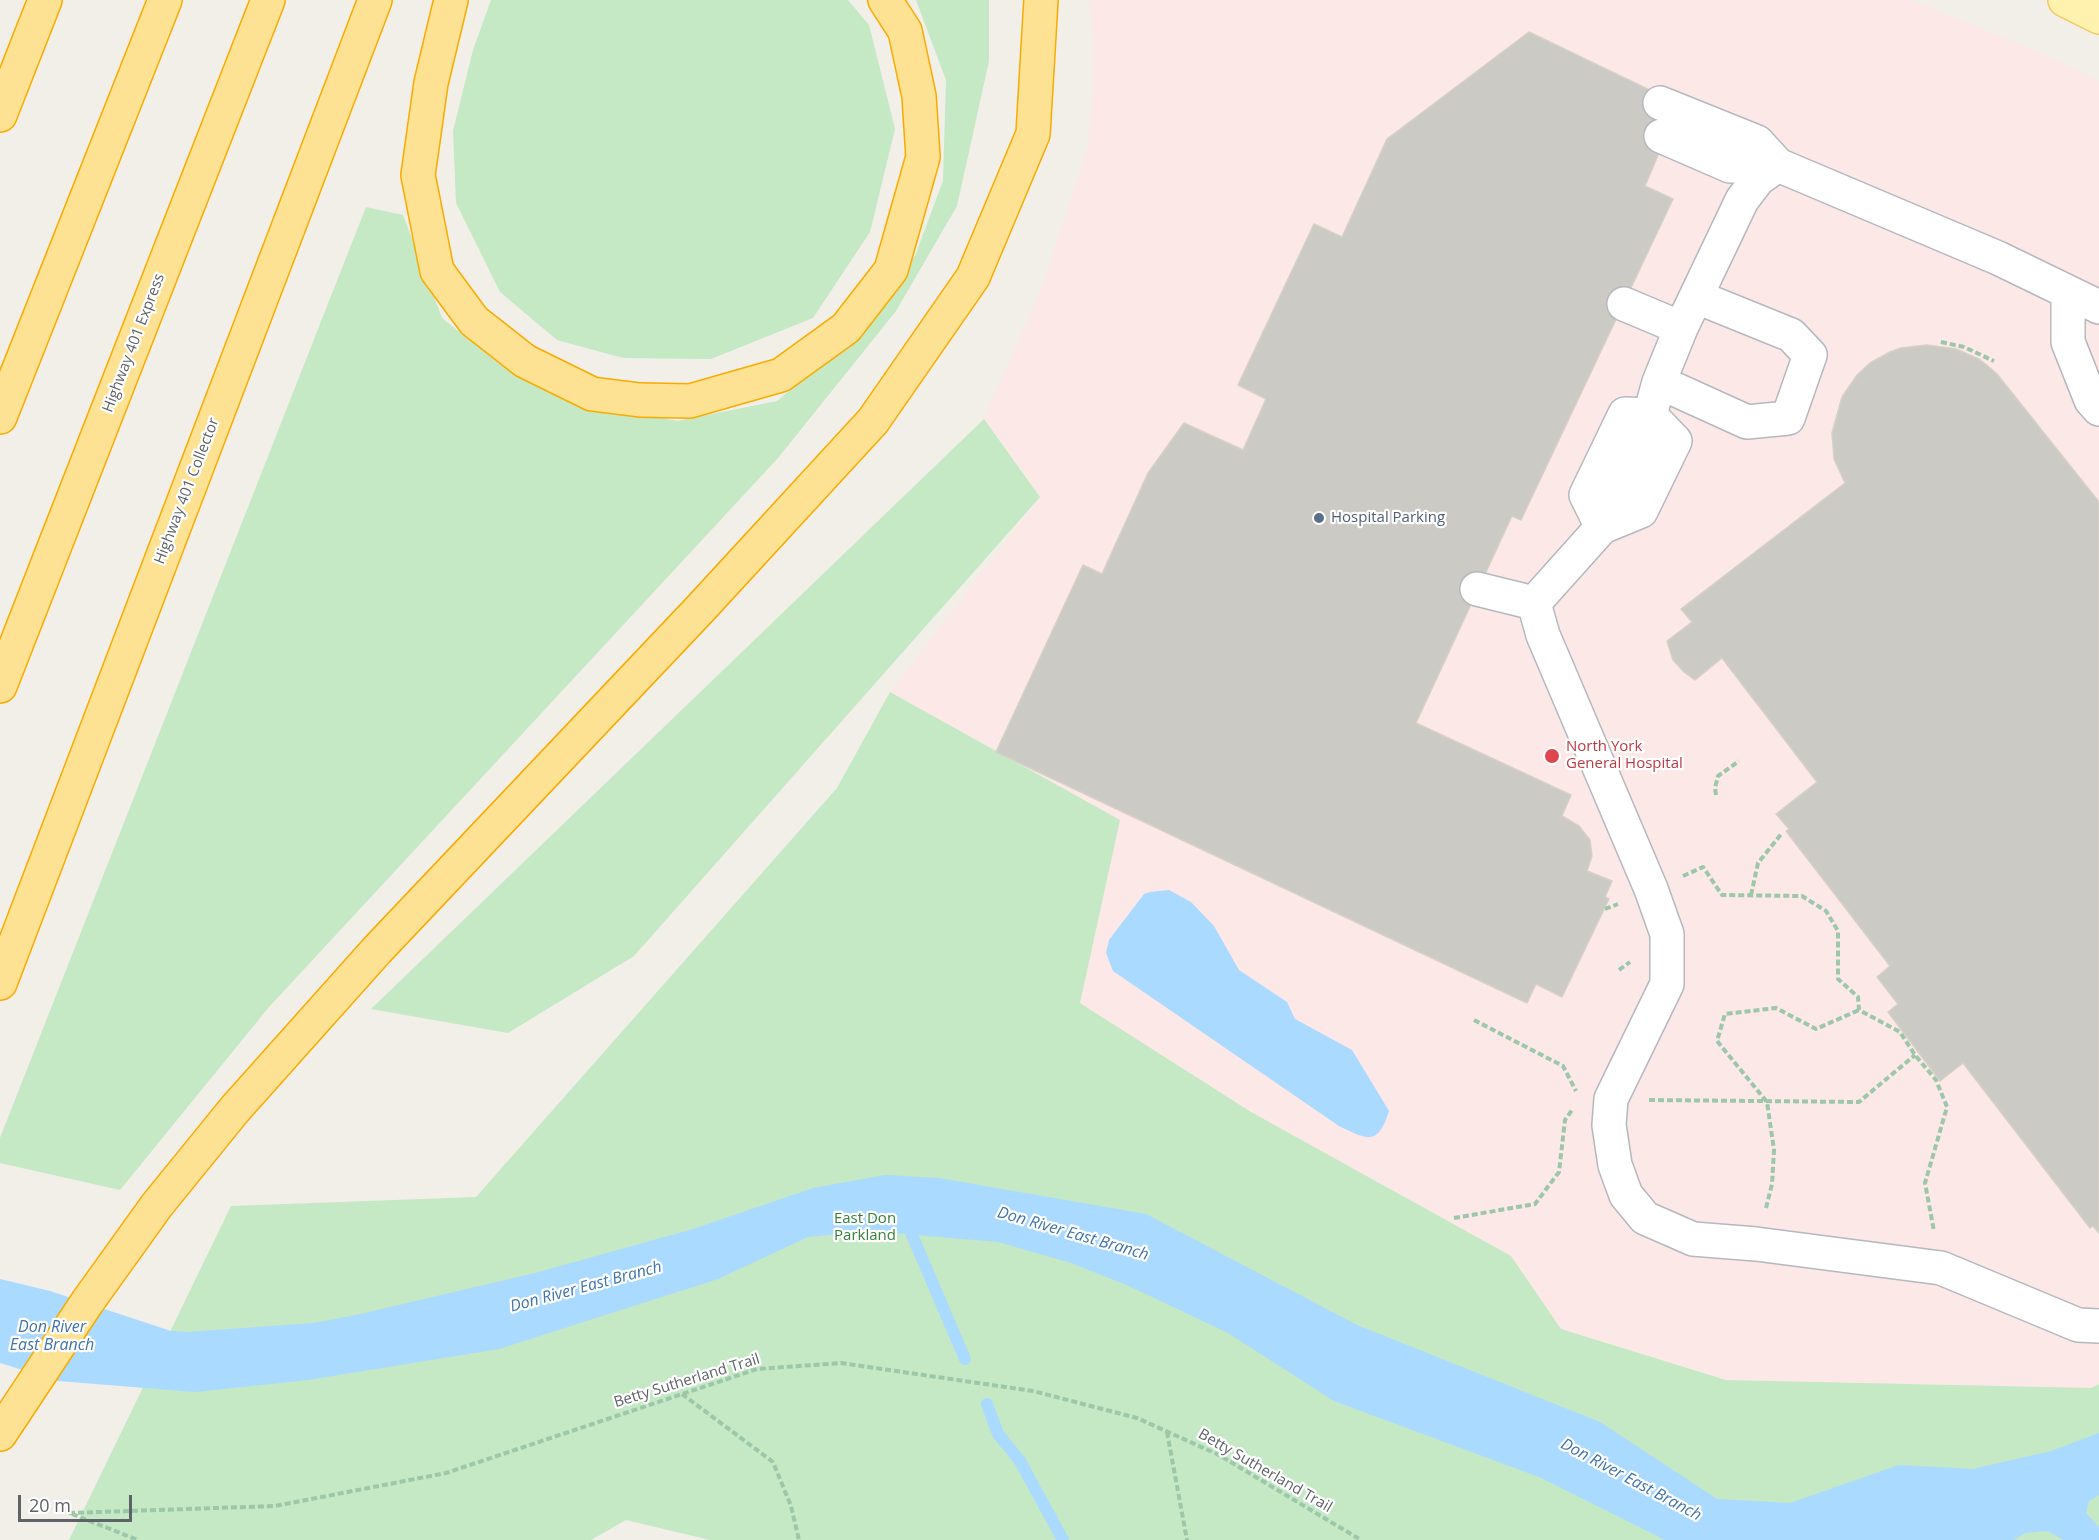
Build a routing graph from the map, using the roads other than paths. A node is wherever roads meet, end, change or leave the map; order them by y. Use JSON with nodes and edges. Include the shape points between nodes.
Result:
{"nodes":[{"id":1,"x":268,"y":0,"type":"edge"},
{"id":2,"x":375,"y":0,"type":"edge"},
{"id":3,"x":451,"y":0,"type":"edge"},
{"id":4,"x":885,"y":0,"type":"edge"},
{"id":5,"x":1041,"y":0,"type":"edge"},
{"id":6,"x":2065,"y":0,"type":"edge"},
{"id":7,"x":163,"y":5,"type":"edge"},
{"id":8,"x":41,"y":11,"type":"edge"},
{"id":9,"x":2099,"y":17,"type":"edge"},
{"id":10,"x":1660,"y":102,"type":"dead end"},
{"id":11,"x":0,"y":115,"type":"edge"},
{"id":12,"x":1661,"y":136,"type":"dead end"},
{"id":13,"x":1778,"y":165,"type":"junction"},
{"id":14,"x":2068,"y":292,"type":"junction"},
{"id":15,"x":1697,"y":297,"type":"junction"},
{"id":16,"x":1624,"y":304,"type":"dead end"},
{"id":17,"x":2099,"y":308,"type":"edge"},
{"id":18,"x":1681,"y":328,"type":"junction"},
{"id":19,"x":1659,"y":382,"type":"junction"},
{"id":20,"x":2099,"y":409,"type":"edge"},
{"id":21,"x":0,"y":417,"type":"edge"},
{"id":22,"x":1477,"y":590,"type":"dead end"},
{"id":23,"x":1534,"y":603,"type":"junction"},
{"id":24,"x":0,"y":686,"type":"edge"},
{"id":25,"x":0,"y":983,"type":"edge"},
{"id":26,"x":2099,"y":1326,"type":"edge"},
{"id":27,"x":0,"y":1434,"type":"edge"}],
"edges":[{"from":1,"to":24,"type":"highway","name":"Highway 401 Express"},
{"from":2,"to":25,"type":"highway","name":"Highway 401 Collector"},
{"from":3,"to":4,"type":"highway","via":[[430,82],[417,175],[437,271],[474,321],[525,361],[592,394],[690,401],[781,375],[846,328],[891,270],[923,157],[919,96],[904,31]]},
{"from":5,"to":27,"type":"highway","via":[[1033,134],[973,277],[873,421],[377,950],[235,1109],[157,1205]]},
{"from":6,"to":9,"type":"main road"},
{"from":7,"to":21,"type":"highway"},
{"from":8,"to":11,"type":"highway"},
{"from":10,"to":13,"type":"lane","via":[[1757,142]]},
{"from":12,"to":13,"type":"lane","via":[[1730,166]]},
{"from":13,"to":14,"type":"lane","via":[[1998,258]]},
{"from":13,"to":15,"type":"lane","via":[[1758,179],[1742,200]]},
{"from":14,"to":17,"type":"lane"},
{"from":14,"to":20,"type":"lane","via":[[2068,342],[2091,400]]},
{"from":15,"to":18,"type":"lane"},
{"from":15,"to":19,"type":"lane","via":[[1791,335],[1810,355],[1788,418],[1747,422]]},
{"from":16,"to":18,"type":"lane"},
{"from":18,"to":19,"type":"lane"},
{"from":19,"to":23,"type":"lane","via":[[1640,451],[1602,527]]},
{"from":22,"to":23,"type":"lane"},
{"from":23,"to":26,"type":"lane","via":[[1543,634],[1667,934],[1667,984],[1595,1099],[1609,1125],[1615,1165],[1626,1195],[1645,1218],[1693,1239],[1941,1268],[2078,1325]]}]}
